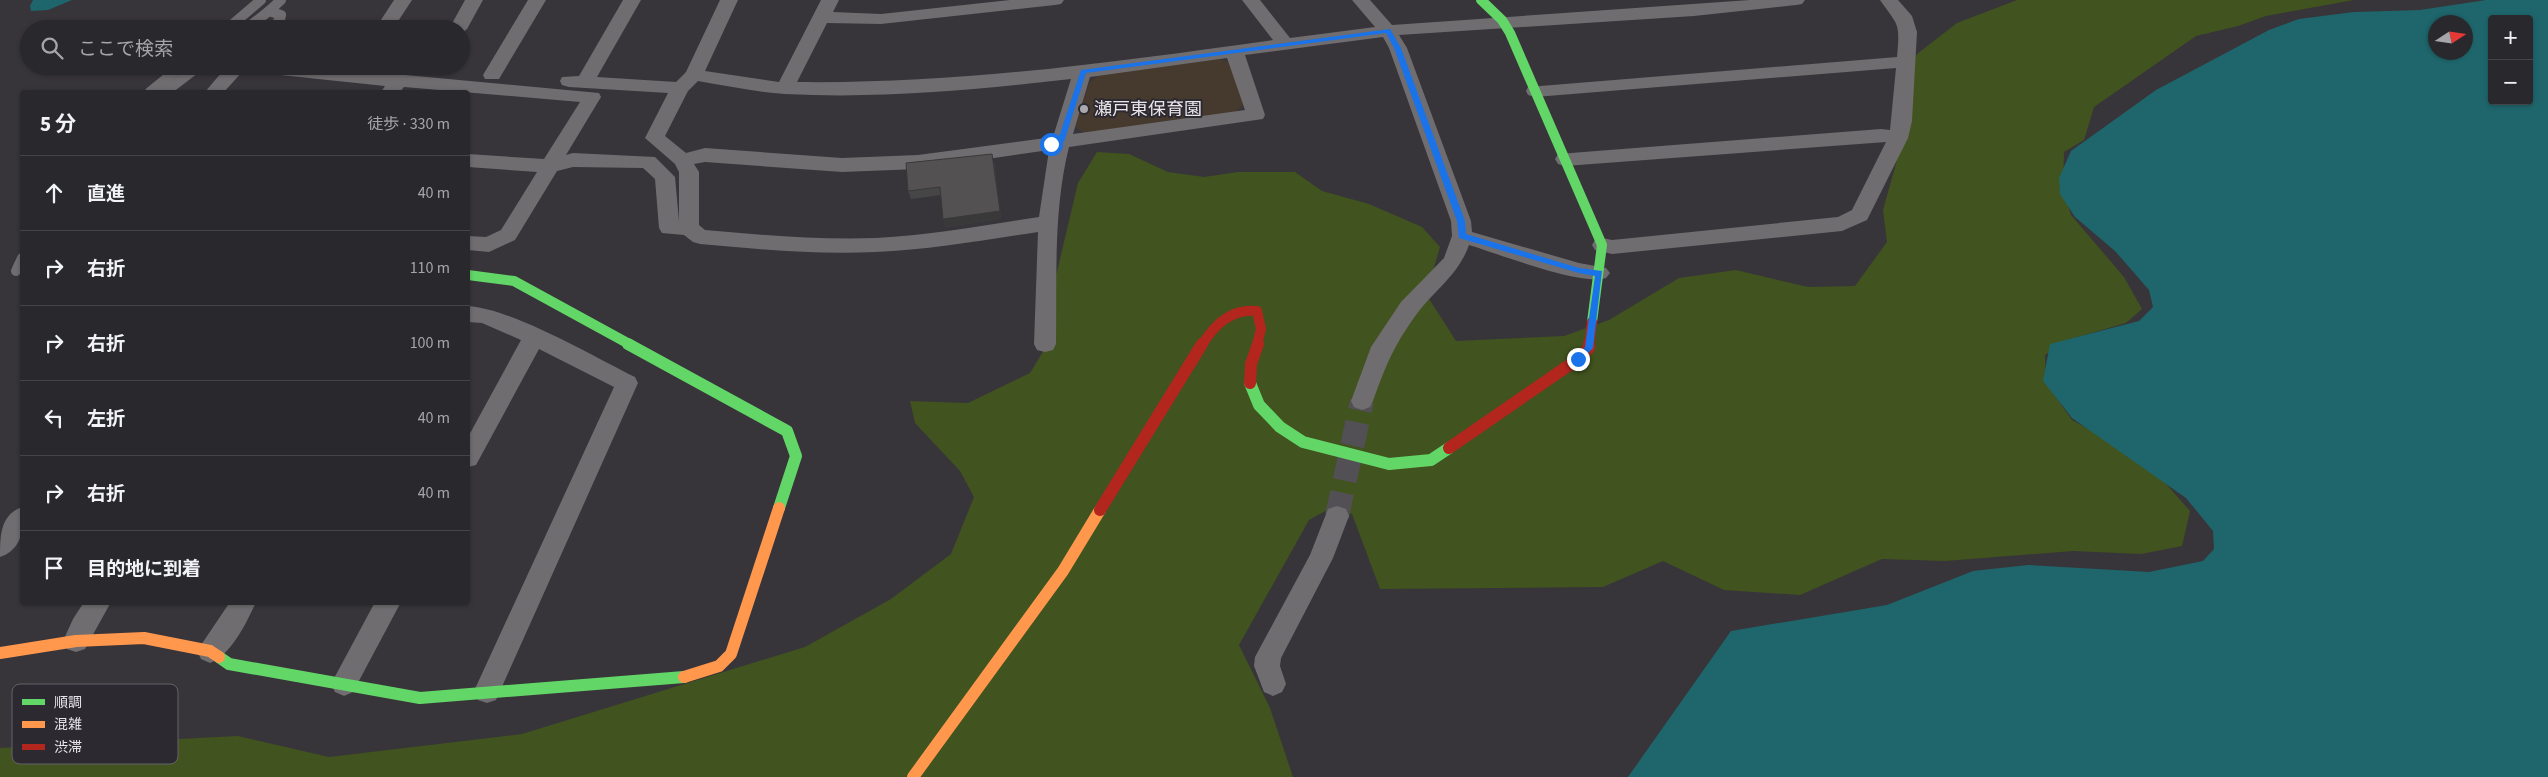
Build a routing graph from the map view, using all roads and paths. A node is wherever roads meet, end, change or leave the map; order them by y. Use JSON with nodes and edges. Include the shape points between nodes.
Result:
{"nodes":[{"id":1,"x":261,"y":0,"type":"edge"},
{"id":2,"x":281,"y":0,"type":"edge"},
{"id":3,"x":403,"y":0,"type":"edge"},
{"id":4,"x":474,"y":0,"type":"edge"},
{"id":5,"x":537,"y":0,"type":"edge"},
{"id":6,"x":632,"y":0,"type":"edge"},
{"id":7,"x":730,"y":0,"type":"edge"},
{"id":8,"x":1055,"y":0,"type":"edge"},
{"id":9,"x":1251,"y":0,"type":"edge"},
{"id":10,"x":1361,"y":0,"type":"edge"},
{"id":11,"x":1481,"y":0,"type":"edge"},
{"id":12,"x":1796,"y":0,"type":"edge"},
{"id":13,"x":1889,"y":0,"type":"edge"},
{"id":14,"x":827,"y":8,"type":"edge"},
{"id":15,"x":269,"y":11,"type":"junction"},
{"id":16,"x":238,"y":20,"type":"edge"},
{"id":17,"x":258,"y":20,"type":"edge"},
{"id":18,"x":280,"y":20,"type":"edge"},
{"id":19,"x":390,"y":20,"type":"edge"},
{"id":20,"x":463,"y":20,"type":"edge"},
{"id":21,"x":1502,"y":20,"type":"junction"},
{"id":22,"x":1388,"y":31,"type":"junction"},
{"id":23,"x":1284,"y":44,"type":"junction"},
{"id":24,"x":1234,"y":50,"type":"junction"},
{"id":25,"x":1906,"y":63,"type":"junction"},
{"id":26,"x":1083,"y":71,"type":"junction"},
{"id":27,"x":470,"y":73,"type":"edge"},
{"id":28,"x":171,"y":75,"type":"edge"},
{"id":29,"x":187,"y":75,"type":"edge"},
{"id":30,"x":229,"y":75,"type":"edge"},
{"id":31,"x":365,"y":75,"type":"edge"},
{"id":32,"x":492,"y":75,"type":"junction"},
{"id":33,"x":687,"y":81,"type":"junction"},
{"id":34,"x":585,"y":82,"type":"junction"},
{"id":35,"x":394,"y":87,"type":"edge"},
{"id":36,"x":785,"y":88,"type":"junction"},
{"id":37,"x":152,"y":90,"type":"edge"},
{"id":38,"x":168,"y":90,"type":"edge"},
{"id":39,"x":216,"y":90,"type":"edge"},
{"id":40,"x":453,"y":90,"type":"edge"},
{"id":41,"x":1535,"y":90,"type":"junction"},
{"id":42,"x":470,"y":91,"type":"edge"},
{"id":43,"x":1898,"y":138,"type":"junction"},
{"id":44,"x":1061,"y":142,"type":"junction"},
{"id":45,"x":1565,"y":159,"type":"junction"},
{"id":46,"x":470,"y":160,"type":"edge"},
{"id":47,"x":682,"y":160,"type":"junction"},
{"id":48,"x":551,"y":166,"type":"junction"},
{"id":49,"x":1049,"y":223,"type":"junction"},
{"id":50,"x":690,"y":228,"type":"junction"},
{"id":51,"x":1462,"y":236,"type":"junction"},
{"id":52,"x":470,"y":243,"type":"edge"},
{"id":53,"x":1602,"y":245,"type":"junction"},
{"id":54,"x":20,"y":263,"type":"edge"},
{"id":55,"x":16,"y":272,"type":"dead end"},
{"id":56,"x":1599,"y":273,"type":"junction"},
{"id":57,"x":470,"y":275,"type":"edge"},
{"id":58,"x":470,"y":314,"type":"edge"},
{"id":59,"x":534,"y":337,"type":"junction"},
{"id":60,"x":1045,"y":344,"type":"dead end"},
{"id":61,"x":1362,"y":401,"type":"tunnel mouth"},
{"id":62,"x":470,"y":454,"type":"edge"},
{"id":63,"x":1337,"y":516,"type":"tunnel mouth"},
{"id":64,"x":20,"y":520,"type":"edge"},
{"id":65,"x":0,"y":548,"type":"edge"},
{"id":66,"x":96,"y":605,"type":"edge"},
{"id":67,"x":242,"y":605,"type":"edge"},
{"id":68,"x":386,"y":605,"type":"edge"},
{"id":69,"x":76,"y":641,"type":"junction"},
{"id":70,"x":210,"y":651,"type":"junction"},
{"id":71,"x":0,"y":653,"type":"edge"},
{"id":72,"x":344,"y":684,"type":"junction"},
{"id":73,"x":1273,"y":684,"type":"dead end"},
{"id":74,"x":487,"y":691,"type":"junction"},
{"id":75,"x":913,"y":777,"type":"edge"}],
"edges":[{"from":1,"to":16,"type":"lane"},
{"from":2,"to":15,"type":"lane"},
{"from":3,"to":19,"type":"street"},
{"from":4,"to":20,"type":"street"},
{"from":5,"to":32,"type":"street"},
{"from":6,"to":34,"type":"street"},
{"from":7,"to":33,"type":"street"},
{"from":8,"to":14,"type":"street","via":[[881,19]]},
{"from":9,"to":23,"type":"street"},
{"from":10,"to":22,"type":"street"},
{"from":11,"to":21,"type":"street"},
{"from":12,"to":21,"type":"street","via":[[1697,10]]},
{"from":13,"to":25,"type":"street","via":[[1903,16],[1908,32]]},
{"from":14,"to":36,"type":"street"},
{"from":15,"to":17,"type":"lane"},
{"from":15,"to":18,"type":"lane","via":[[281,15]]},
{"from":21,"to":22,"type":"street"},
{"from":21,"to":41,"type":"street"},
{"from":22,"to":23,"type":"street"},
{"from":22,"to":51,"type":"street","via":[[1398,48],[1461,221]]},
{"from":23,"to":24,"type":"street"},
{"from":24,"to":26,"type":"street"},
{"from":24,"to":44,"type":"street","via":[[1256,115]]},
{"from":25,"to":41,"type":"street"},
{"from":25,"to":43,"type":"street"},
{"from":26,"to":36,"type":"street","via":[[898,90]]},
{"from":26,"to":44,"type":"street"},
{"from":27,"to":32,"type":"street"},
{"from":28,"to":37,"type":"lane"},
{"from":29,"to":38,"type":"lane"},
{"from":30,"to":39,"type":"street"},
{"from":31,"to":35,"type":"street"},
{"from":32,"to":34,"type":"street"},
{"from":33,"to":34,"type":"street"},
{"from":33,"to":36,"type":"street"},
{"from":33,"to":47,"type":"street","via":[[655,138]]},
{"from":35,"to":40,"type":"street"},
{"from":41,"to":45,"type":"street"},
{"from":42,"to":48,"type":"street","via":[[592,97]]},
{"from":43,"to":45,"type":"street","via":[[1881,134]]},
{"from":43,"to":53,"type":"street","via":[[1860,215],[1842,224],[1631,245]]},
{"from":44,"to":47,"type":"street","via":[[918,162],[842,165],[705,155]]},
{"from":44,"to":49,"type":"street","via":[[1053,178]]},
{"from":45,"to":53,"type":"street"},
{"from":46,"to":48,"type":"street"},
{"from":47,"to":50,"type":"street","via":[[689,172]]},
{"from":48,"to":50,"type":"street","via":[[573,160],[648,162],[665,177],[669,228]]},
{"from":48,"to":52,"type":"street","via":[[508,235],[489,245]]},
{"from":49,"to":50,"type":"street","via":[[874,245],[810,245],[700,237]]},
{"from":49,"to":60,"type":"street"},
{"from":51,"to":56,"type":"street","via":[[1579,271]]},
{"from":51,"to":61,"type":"street","via":[[1453,262],[1409,308],[1379,354]]},
{"from":53,"to":56,"type":"street"},
{"from":54,"to":55,"type":"lane"},
{"from":56,"to":75,"type":"street","via":[[1589,348],[1578,359],[1431,460],[1389,464],[1303,442],[1280,427],[1259,405],[1251,390],[1248,371],[1262,331],[1261,319],[1257,311],[1248,308],[1234,311],[1209,333],[1063,571]]},
{"from":57,"to":74,"type":"street","via":[[514,281],[787,431],[796,456],[731,654],[718,666],[682,678]]},
{"from":58,"to":59,"type":"street","via":[[485,315]]},
{"from":59,"to":62,"type":"street"},
{"from":59,"to":74,"type":"street","via":[[627,383]]},
{"from":63,"to":73,"type":"street","via":[[1321,558],[1268,656],[1267,666]]},
{"from":64,"to":65,"type":"street"},
{"from":66,"to":69,"type":"street"},
{"from":67,"to":70,"type":"street"},
{"from":68,"to":72,"type":"street"},
{"from":69,"to":70,"type":"street","via":[[144,638]]},
{"from":69,"to":71,"type":"street"},
{"from":70,"to":72,"type":"street","via":[[228,664]]},
{"from":72,"to":74,"type":"street","via":[[420,698]]}]}
